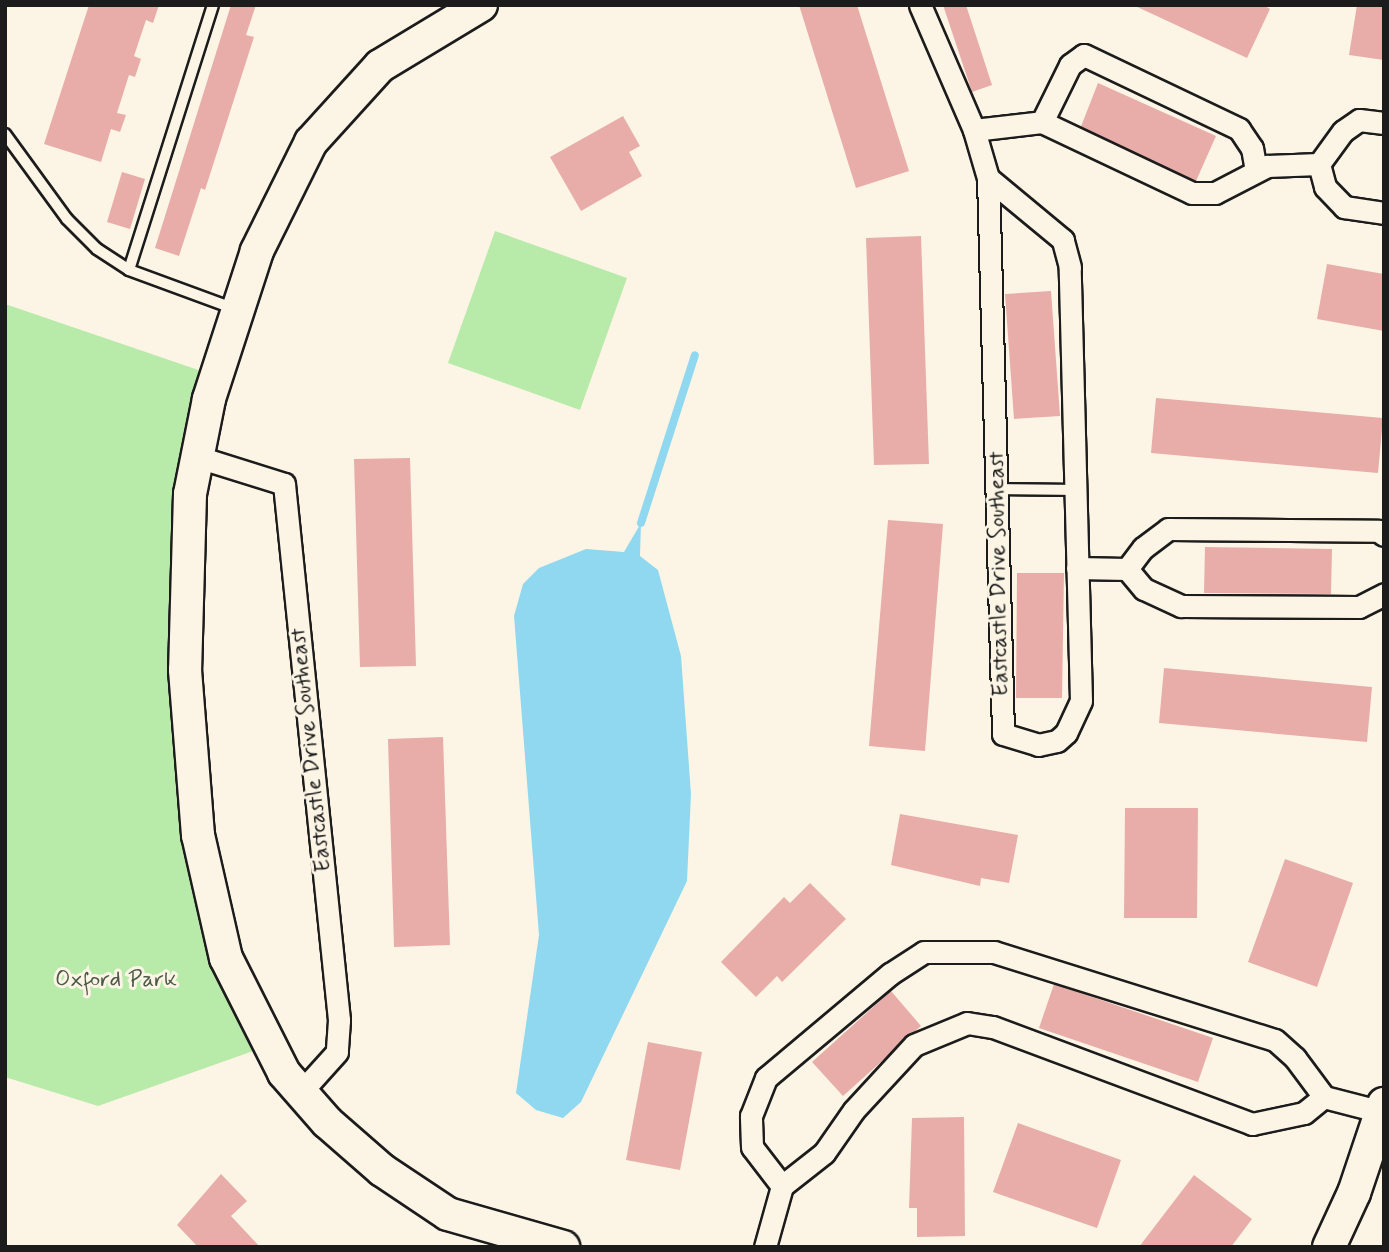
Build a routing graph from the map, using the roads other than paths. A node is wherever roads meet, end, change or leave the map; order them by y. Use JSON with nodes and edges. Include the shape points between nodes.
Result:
{"nodes":[{"id":1,"x":213,"y":5,"type":"edge"},
{"id":2,"x":481,"y":5,"type":"edge"},
{"id":3,"x":920,"y":5,"type":"edge"},
{"id":4,"x":1042,"y":122,"type":"junction"},
{"id":5,"x":1384,"y":123,"type":"edge"},
{"id":6,"x":974,"y":130,"type":"junction"},
{"id":7,"x":5,"y":134,"type":"edge"},
{"id":8,"x":1319,"y":164,"type":"junction"},
{"id":9,"x":1256,"y":171,"type":"junction"},
{"id":10,"x":988,"y":178,"type":"junction"},
{"id":11,"x":1384,"y":213,"type":"edge"},
{"id":12,"x":129,"y":270,"type":"junction"},
{"id":13,"x":235,"y":309,"type":"junction"},
{"id":14,"x":198,"y":457,"type":"junction"},
{"id":15,"x":997,"y":489,"type":"junction"},
{"id":16,"x":1075,"y":489,"type":"junction"},
{"id":17,"x":1384,"y":535,"type":"edge"},
{"id":18,"x":1077,"y":568,"type":"junction"},
{"id":19,"x":1127,"y":569,"type":"junction"},
{"id":20,"x":1384,"y":594,"type":"edge"},
{"id":21,"x":301,"y":1092,"type":"junction"},
{"id":22,"x":1324,"y":1097,"type":"junction"},
{"id":23,"x":1383,"y":1108,"type":"edge"},
{"id":24,"x":782,"y":1186,"type":"junction"},
{"id":25,"x":563,"y":1247,"type":"edge"},
{"id":26,"x":765,"y":1247,"type":"edge"},
{"id":27,"x":1329,"y":1247,"type":"edge"}],
"edges":[{"from":1,"to":12,"type":"lane"},
{"from":2,"to":13,"type":"street","via":[[380,66],[311,142],[257,251]]},
{"from":3,"to":6,"type":"street","name":"Eastcastle Drive Southeast"},
{"from":4,"to":6,"type":"street"},
{"from":4,"to":9,"type":"street","via":[[1192,193],[1215,193]]},
{"from":4,"to":9,"type":"street","via":[[1070,65],[1084,55],[1239,129],[1252,148]]},
{"from":5,"to":8,"type":"street","via":[[1359,120],[1343,131]]},
{"from":6,"to":10,"type":"street","name":"Eastcastle Drive Southeast"},
{"from":7,"to":12,"type":"lane","via":[[67,219],[97,249]]},
{"from":8,"to":9,"type":"street","via":[[1281,163]]},
{"from":8,"to":11,"type":"street","via":[[1325,187],[1344,207]]},
{"from":10,"to":15,"type":"street","name":"Eastcastle Drive Southeast"},
{"from":10,"to":16,"type":"street","name":"Eastcastle Drive Southeast","via":[[1063,240],[1070,267]]},
{"from":12,"to":13,"type":"lane"},
{"from":13,"to":14,"type":"street"},
{"from":14,"to":21,"type":"street","via":[[190,494],[184,670],[198,835],[226,958],[284,1073]]},
{"from":14,"to":21,"type":"street","name":"Eastcastle Drive Southeast","via":[[284,484],[339,1020],[337,1052]]},
{"from":15,"to":16,"type":"lane"},
{"from":15,"to":18,"type":"street","name":"Eastcastle Drive Southeast","via":[[1003,734],[1021,741],[1038,745],[1057,741],[1074,720],[1081,701]]},
{"from":16,"to":18,"type":"street","name":"Eastcastle Drive Southeast"},
{"from":17,"to":19,"type":"street","via":[[1379,531],[1168,529],[1143,548]]},
{"from":18,"to":19,"type":"street"},
{"from":19,"to":20,"type":"street","via":[[1144,589],[1181,606],[1359,607]]},
{"from":21,"to":25,"type":"street","via":[[382,1170],[448,1214]]},
{"from":22,"to":23,"type":"street"},
{"from":22,"to":24,"type":"street","via":[[1304,1113],[1252,1124],[993,1027],[967,1023],[914,1045],[854,1110],[824,1153]]},
{"from":22,"to":24,"type":"street","via":[[1275,1040],[993,952],[924,952],[890,974],[766,1078],[751,1116],[752,1147]]},
{"from":23,"to":27,"type":"street","via":[[1354,1193]]},
{"from":24,"to":26,"type":"street"}]}
